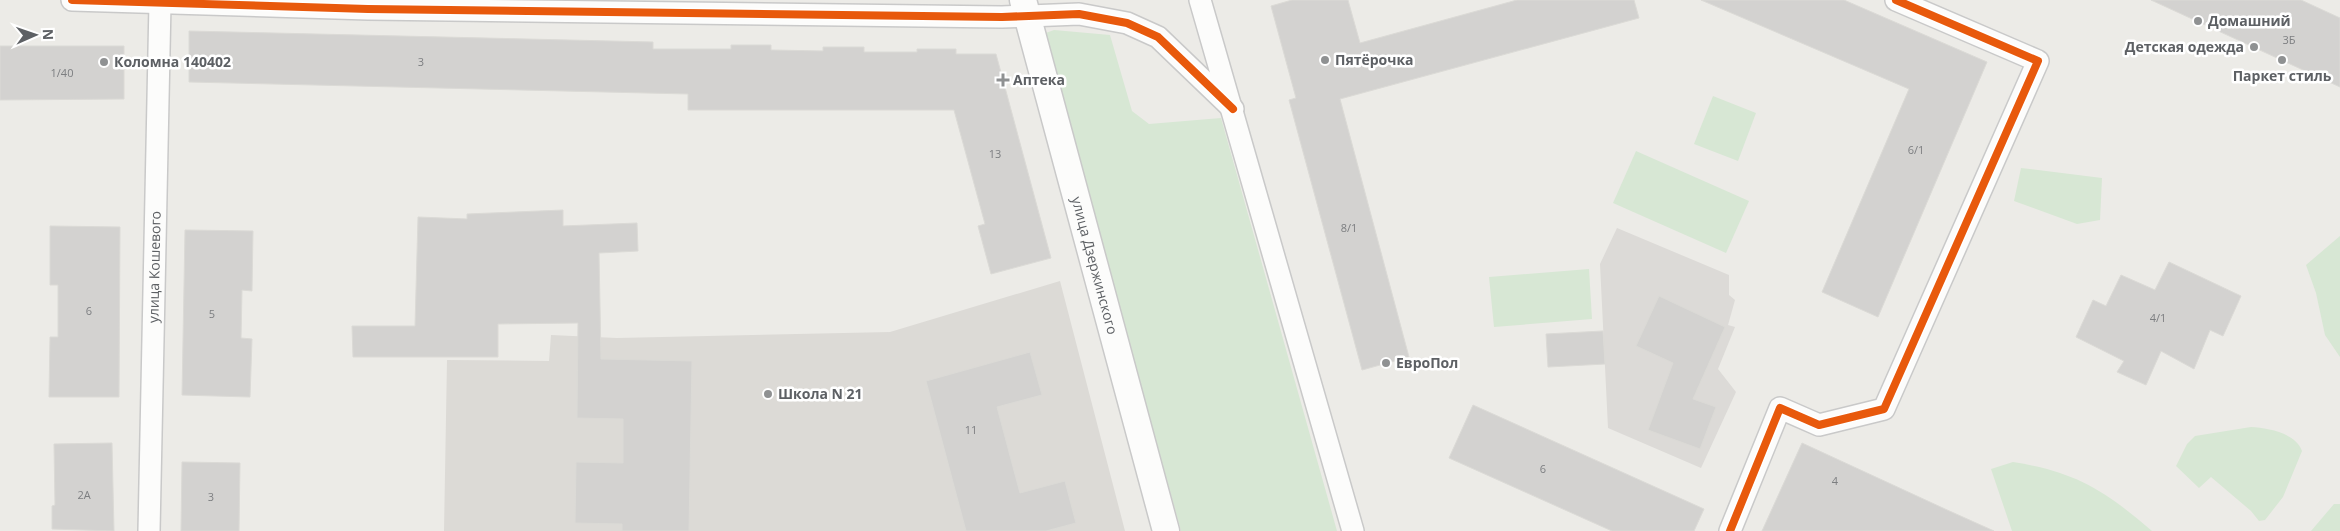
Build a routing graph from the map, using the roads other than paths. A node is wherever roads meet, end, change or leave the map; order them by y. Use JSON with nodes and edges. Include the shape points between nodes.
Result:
{"nodes":[{"id":1,"x":72,"y":0,"type":"edge"},
{"id":2,"x":1200,"y":0,"type":"edge"},
{"id":3,"x":1896,"y":0,"type":"edge"},
{"id":4,"x":160,"y":3,"type":"junction"},
{"id":5,"x":1025,"y":8,"type":"edge"},
{"id":6,"x":1233,"y":109,"type":"junction"},
{"id":7,"x":149,"y":531,"type":"edge"},
{"id":8,"x":1166,"y":531,"type":"edge"},
{"id":9,"x":1353,"y":531,"type":"edge"},
{"id":10,"x":1730,"y":531,"type":"edge"}],
"edges":[{"from":1,"to":4,"type":"street"},
{"from":2,"to":6,"type":"street"},
{"from":3,"to":10,"type":"street","via":[[2038,61],[1884,409],[1819,426],[1780,408]]},
{"from":4,"to":5,"type":"street","via":[[368,9]]},
{"from":4,"to":7,"type":"street","name":"улица Кошевого"},
{"from":5,"to":6,"type":"street","via":[[1127,23],[1158,37]]},
{"from":5,"to":8,"type":"street","name":"улица Дзержинского"},
{"from":6,"to":9,"type":"street"}]}
